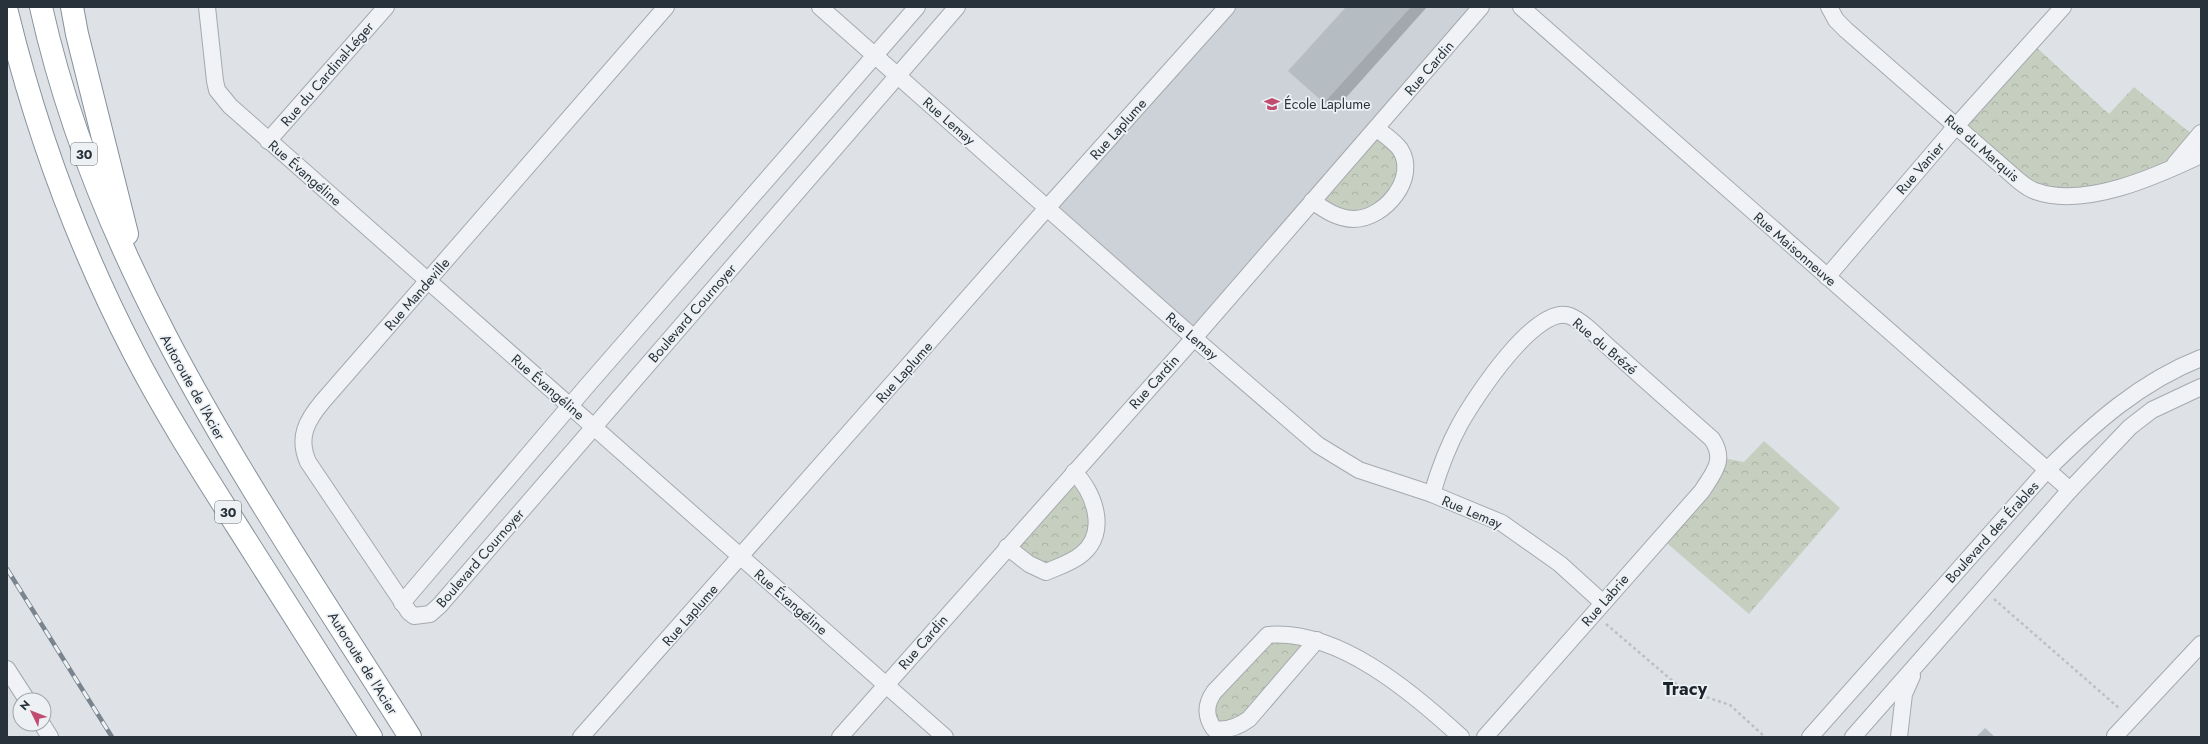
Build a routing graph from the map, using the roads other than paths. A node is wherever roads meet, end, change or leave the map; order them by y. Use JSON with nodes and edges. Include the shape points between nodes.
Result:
{"nodes":[{"id":1,"x":40,"y":7,"type":"edge"},
{"id":2,"x":72,"y":7,"type":"edge"},
{"id":3,"x":207,"y":7,"type":"edge"},
{"id":4,"x":386,"y":7,"type":"edge"},
{"id":5,"x":666,"y":7,"type":"edge"},
{"id":6,"x":820,"y":7,"type":"edge"},
{"id":7,"x":917,"y":7,"type":"edge"},
{"id":8,"x":957,"y":7,"type":"edge"},
{"id":9,"x":1227,"y":7,"type":"edge"},
{"id":10,"x":1481,"y":7,"type":"edge"},
{"id":11,"x":1521,"y":7,"type":"edge"},
{"id":12,"x":1829,"y":7,"type":"edge"},
{"id":13,"x":2063,"y":7,"type":"edge"},
{"id":14,"x":7,"y":12,"type":"edge"},
{"id":15,"x":874,"y":55,"type":"junction"},
{"id":16,"x":897,"y":75,"type":"junction"},
{"id":17,"x":7,"y":76,"type":"edge"},
{"id":18,"x":1957,"y":125,"type":"junction"},
{"id":19,"x":1377,"y":129,"type":"junction"},
{"id":20,"x":2201,"y":133,"type":"edge"},
{"id":21,"x":268,"y":141,"type":"junction"},
{"id":22,"x":2201,"y":155,"type":"edge"},
{"id":23,"x":2172,"y":168,"type":"junction"},
{"id":24,"x":57,"y":180,"type":"junction"},
{"id":25,"x":1312,"y":201,"type":"junction"},
{"id":26,"x":1047,"y":208,"type":"junction"},
{"id":27,"x":1827,"y":278,"type":"junction"},
{"id":28,"x":428,"y":282,"type":"junction"},
{"id":29,"x":143,"y":295,"type":"junction"},
{"id":30,"x":1194,"y":338,"type":"junction"},
{"id":31,"x":2201,"y":358,"type":"edge"},
{"id":32,"x":2201,"y":387,"type":"edge"},
{"id":33,"x":569,"y":406,"type":"junction"},
{"id":34,"x":594,"y":428,"type":"junction"},
{"id":35,"x":1720,"y":459,"type":"joint"},
{"id":36,"x":2047,"y":470,"type":"junction"},
{"id":37,"x":1074,"y":472,"type":"junction"},
{"id":38,"x":2070,"y":490,"type":"junction"},
{"id":39,"x":1432,"y":494,"type":"junction"},
{"id":40,"x":1007,"y":547,"type":"junction"},
{"id":41,"x":740,"y":557,"type":"junction"},
{"id":42,"x":402,"y":603,"type":"junction"},
{"id":43,"x":1603,"y":603,"type":"junction"},
{"id":44,"x":1317,"y":640,"type":"junction"},
{"id":45,"x":2201,"y":644,"type":"edge"},
{"id":46,"x":1920,"y":661,"type":"junction"},
{"id":47,"x":7,"y":669,"type":"edge"},
{"id":48,"x":886,"y":684,"type":"junction"},
{"id":49,"x":22,"y":692,"type":"edge"},
{"id":50,"x":2115,"y":736,"type":"dead end"},
{"id":51,"x":370,"y":737,"type":"edge"},
{"id":52,"x":410,"y":737,"type":"edge"},
{"id":53,"x":581,"y":737,"type":"edge"},
{"id":54,"x":840,"y":737,"type":"edge"},
{"id":55,"x":945,"y":737,"type":"edge"},
{"id":56,"x":1461,"y":737,"type":"edge"},
{"id":57,"x":1485,"y":737,"type":"edge"},
{"id":58,"x":1810,"y":737,"type":"edge"},
{"id":59,"x":1853,"y":737,"type":"edge"},
{"id":60,"x":1899,"y":737,"type":"edge"}],
"edges":[{"from":1,"to":29,"type":"highway","name":"Autoroute de l'Acier","number":"30","via":[[63,91],[86,159],[111,224]]},
{"from":2,"to":29,"type":"highway"},
{"from":3,"to":21,"type":"street","name":"Rue Évangéline","via":[[217,90],[230,106]]},
{"from":4,"to":21,"type":"street","name":"Rue du Cardinal-Léger"},
{"from":5,"to":28,"type":"street","name":"Rue Mandeville"},
{"from":6,"to":15,"type":"street","name":"Rue Lemay"},
{"from":7,"to":15,"type":"street"},
{"from":8,"to":16,"type":"street","name":"Boulevard Cournoyer"},
{"from":9,"to":26,"type":"street","name":"Rue Laplume"},
{"from":10,"to":19,"type":"street","name":"Rue Cardin"},
{"from":11,"to":27,"type":"street","name":"Rue Maisonneuve"},
{"from":12,"to":18,"type":"street","name":"Rue du Marquis","via":[[1836,20],[1846,30]]},
{"from":13,"to":18,"type":"street","name":"Rue Vanier"},
{"from":14,"to":24,"type":"highway","number":"30","via":[[35,114]]},
{"from":15,"to":16,"type":"street","name":"Rue Lemay"},
{"from":15,"to":33,"type":"street"},
{"from":16,"to":26,"type":"street","name":"Rue Lemay"},
{"from":16,"to":34,"type":"street","name":"Boulevard Cournoyer"},
{"from":17,"to":24,"type":"highway"},
{"from":18,"to":23,"type":"street","name":"Rue du Marquis","via":[[2019,181],[2033,191],[2050,195],[2084,194],[2125,186]]},
{"from":18,"to":27,"type":"street","name":"Rue Vanier"},
{"from":19,"to":25,"type":"street","name":"Rue Cardin"},
{"from":19,"to":25,"type":"street","via":[[1400,150],[1404,161],[1401,185],[1385,206],[1371,216],[1354,219],[1326,211]]},
{"from":20,"to":23,"type":"street","name":"Rue du Marquis"},
{"from":21,"to":28,"type":"street","name":"Rue Évangéline"},
{"from":22,"to":23,"type":"street","name":"Rue du Marquis"},
{"from":24,"to":51,"type":"highway","number":"30","via":[[98,279],[154,389],[216,493]]},
{"from":25,"to":30,"type":"street","name":"Rue Cardin"},
{"from":26,"to":30,"type":"street","name":"Rue Lemay"},
{"from":26,"to":41,"type":"street","name":"Rue Laplume"},
{"from":27,"to":36,"type":"street","name":"Rue Maisonneuve"},
{"from":28,"to":33,"type":"street","name":"Rue Évangéline"},
{"from":28,"to":42,"type":"street","name":"Rue Mandeville","via":[[310,416],[302,441],[308,462]]},
{"from":29,"to":52,"type":"highway","name":"Autoroute de l'Acier","number":"30","via":[[220,436]]},
{"from":30,"to":37,"type":"street","name":"Rue Cardin"},
{"from":30,"to":39,"type":"street","name":"Rue Lemay","via":[[1330,453],[1359,470]]},
{"from":31,"to":36,"type":"street","name":"Boulevard des Érables","via":[[2132,395],[2104,415]]},
{"from":32,"to":38,"type":"street","via":[[2140,418]]},
{"from":33,"to":34,"type":"street","name":"Rue Évangéline"},
{"from":33,"to":42,"type":"street"},
{"from":34,"to":41,"type":"street","name":"Rue Évangéline"},
{"from":34,"to":42,"type":"street","name":"Boulevard Cournoyer","via":[[440,605],[430,614],[419,617],[409,612]]},
{"from":35,"to":39,"type":"street","name":"Rue du Brézé","via":[[1712,439],[1629,365],[1580,322],[1568,316],[1558,315],[1530,332],[1487,382],[1460,425],[1439,471]]},
{"from":35,"to":43,"type":"street","name":"Rue Labrie","via":[[1714,474],[1702,491]]},
{"from":36,"to":38,"type":"street","name":"Rue Maisonneuve"},
{"from":36,"to":58,"type":"street","name":"Boulevard des Érables"},
{"from":37,"to":40,"type":"street","name":"Rue Cardin"},
{"from":37,"to":40,"type":"street","via":[[1087,487],[1095,507],[1096,521],[1091,545],[1082,555],[1046,572],[1029,564]]},
{"from":38,"to":46,"type":"street"},
{"from":39,"to":43,"type":"street","name":"Rue Lemay","via":[[1502,523],[1560,564]]},
{"from":40,"to":48,"type":"street","name":"Rue Cardin"},
{"from":41,"to":48,"type":"street","name":"Rue Évangéline"},
{"from":41,"to":53,"type":"street","name":"Rue Laplume"},
{"from":43,"to":57,"type":"street","name":"Rue Labrie"},
{"from":44,"to":44,"type":"street","via":[[1249,719],[1240,725],[1223,730],[1214,729],[1208,720],[1208,701],[1268,635],[1291,635]]},
{"from":44,"to":56,"type":"street","via":[[1395,681],[1424,702]]},
{"from":45,"to":50,"type":"street"},
{"from":46,"to":59,"type":"street"},
{"from":46,"to":60,"type":"street","via":[[1904,694]]},
{"from":47,"to":49,"type":"street"},
{"from":48,"to":54,"type":"street","name":"Rue Cardin"},
{"from":48,"to":55,"type":"street","name":"Rue Évangéline"}]}
